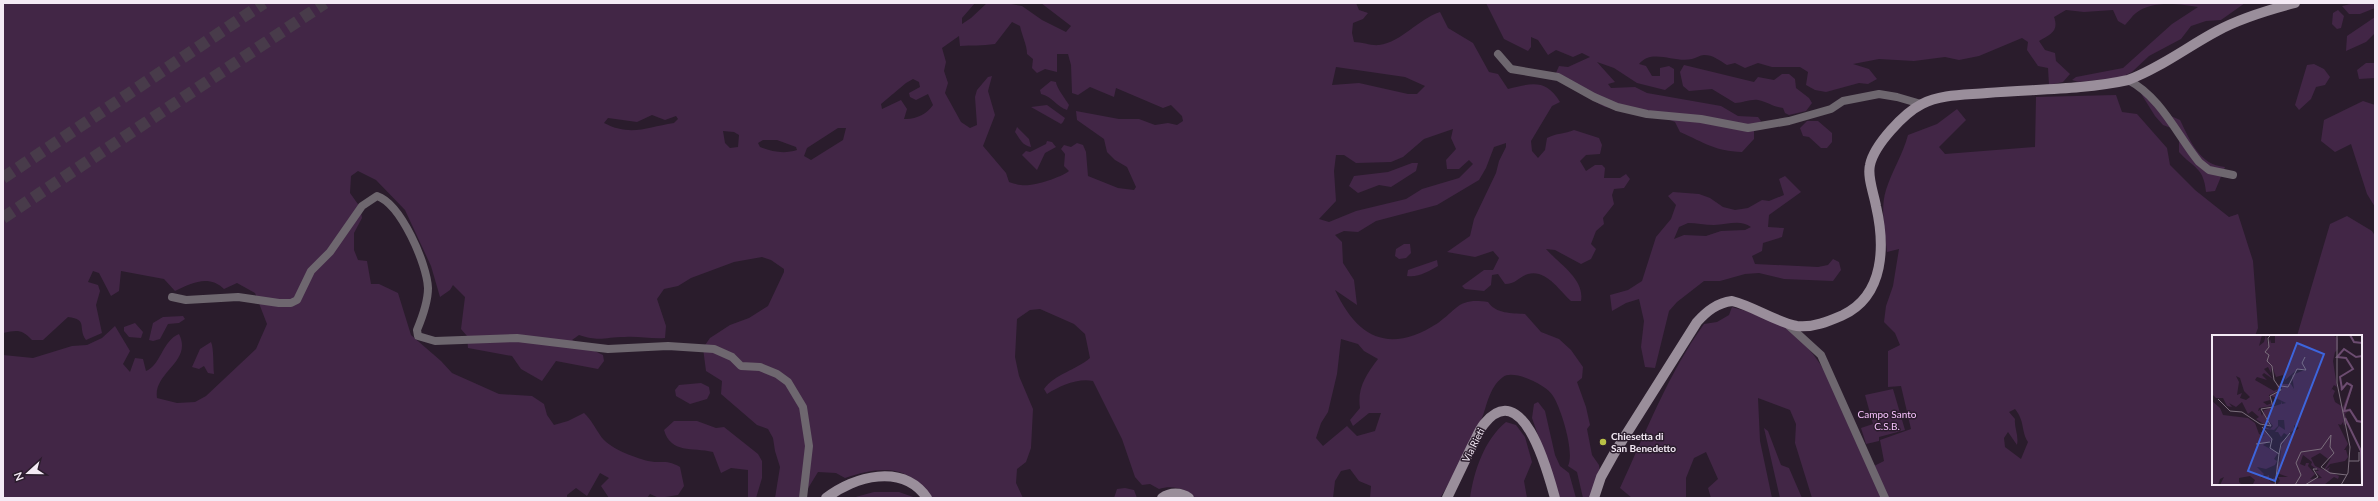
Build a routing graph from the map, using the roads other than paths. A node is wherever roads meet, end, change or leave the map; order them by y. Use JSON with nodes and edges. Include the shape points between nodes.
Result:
{"nodes":[{"id":1,"x":2295,"y":3,"type":"edge"},
{"id":2,"x":1498,"y":54,"type":"dead end"},
{"id":3,"x":2128,"y":80,"type":"junction"},
{"id":4,"x":1922,"y":104,"type":"junction"},
{"id":5,"x":2233,"y":175,"type":"dead end"},
{"id":6,"x":172,"y":297,"type":"dead end"},
{"id":7,"x":1784,"y":321,"type":"junction"},
{"id":8,"x":803,"y":498,"type":"edge"},
{"id":9,"x":826,"y":498,"type":"edge"},
{"id":10,"x":927,"y":498,"type":"edge"},
{"id":11,"x":1162,"y":498,"type":"edge"},
{"id":12,"x":1189,"y":498,"type":"edge"},
{"id":13,"x":1447,"y":498,"type":"edge"},
{"id":14,"x":1555,"y":498,"type":"edge"},
{"id":15,"x":1594,"y":498,"type":"edge"},
{"id":16,"x":1886,"y":498,"type":"edge"}],
"edges":[{"from":1,"to":3,"type":"street","via":[[2255,14],[2218,31]]},
{"from":2,"to":4,"type":"street","via":[[1511,69],[1558,77],[1594,97],[1617,106],[1647,114],[1748,128],[1789,121],[1831,109],[1843,101],[1879,94]]},
{"from":3,"to":4,"type":"street","via":[[1967,94]]},
{"from":3,"to":5,"type":"street","via":[[2140,86],[2152,99],[2199,162],[2209,170]]},
{"from":4,"to":7,"type":"street","via":[[1906,116],[1876,147],[1869,166],[1882,244],[1877,277],[1871,291],[1852,310],[1826,323],[1796,326]]},
{"from":6,"to":8,"type":"street","via":[[186,300],[238,296],[291,303],[297,300],[312,271],[330,252],[362,206],[377,196],[394,207],[405,223],[426,279],[427,292],[417,330],[418,336],[435,341],[517,338],[608,349],[668,346],[714,349],[732,357],[741,366],[760,367],[777,374],[788,382],[803,407],[809,446]]},
{"from":7,"to":15,"type":"street","via":[[1732,301],[1724,302],[1707,311],[1696,322],[1615,452],[1601,477]]},
{"from":7,"to":16,"type":"street","via":[[1822,355]]},
{"from":9,"to":10,"type":"street","via":[[869,478],[892,476],[907,481]]},
{"from":11,"to":12,"type":"street","via":[[1176,493]]},
{"from":13,"to":14,"type":"street","name":"Via Rieti","via":[[1483,425],[1498,413],[1505,412],[1518,415],[1525,422],[1543,461]]}]}
